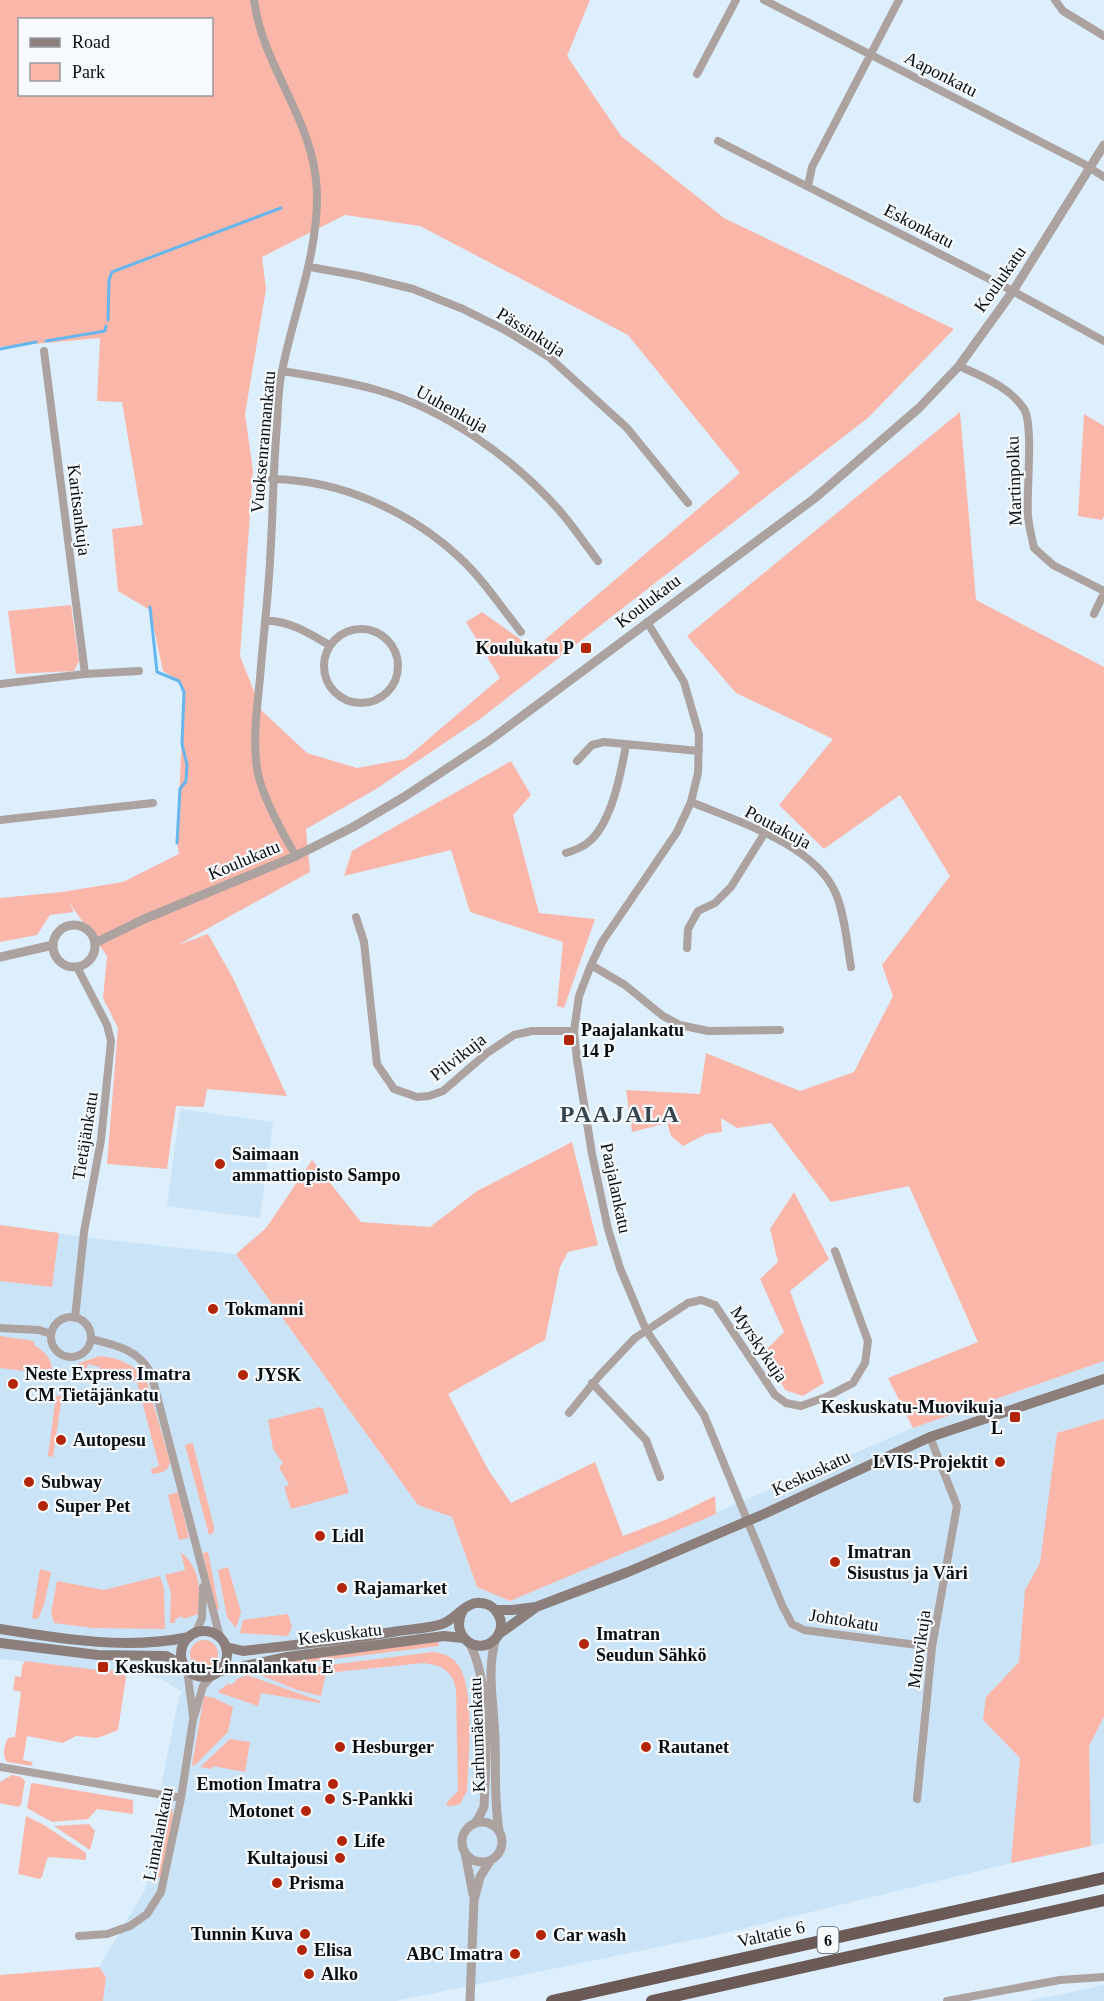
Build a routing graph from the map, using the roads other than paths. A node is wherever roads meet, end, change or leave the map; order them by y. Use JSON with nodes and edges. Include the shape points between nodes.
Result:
{"nodes":[{"id":1,"x":254,"y":0,"type":"edge"},
{"id":2,"x":736,"y":0,"type":"edge"},
{"id":3,"x":764,"y":0,"type":"edge"},
{"id":4,"x":899,"y":0,"type":"edge"},
{"id":5,"x":1055,"y":0,"type":"edge"},
{"id":6,"x":1104,"y":36,"type":"edge"},
{"id":7,"x":871,"y":56,"type":"junction"},
{"id":8,"x":697,"y":74,"type":"dead end"},
{"id":9,"x":718,"y":141,"type":"dead end"},
{"id":10,"x":1104,"y":145,"type":"edge"},
{"id":11,"x":1090,"y":168,"type":"junction"},
{"id":12,"x":1104,"y":177,"type":"edge"},
{"id":13,"x":808,"y":186,"type":"junction"},
{"id":14,"x":310,"y":267,"type":"junction"},
{"id":15,"x":1013,"y":291,"type":"junction"},
{"id":16,"x":1104,"y":341,"type":"edge"},
{"id":17,"x":44,"y":351,"type":"dead end"},
{"id":18,"x":959,"y":366,"type":"junction"},
{"id":19,"x":282,"y":371,"type":"junction"},
{"id":20,"x":272,"y":479,"type":"junction"},
{"id":21,"x":688,"y":503,"type":"dead end"},
{"id":22,"x":598,"y":561,"type":"dead end"},
{"id":23,"x":1104,"y":592,"type":"edge"},
{"id":24,"x":1094,"y":614,"type":"dead end"},
{"id":25,"x":265,"y":620,"type":"junction"},
{"id":26,"x":647,"y":622,"type":"junction"},
{"id":27,"x":520,"y":632,"type":"dead end"},
{"id":28,"x":329,"y":645,"type":"junction"},
{"id":29,"x":138,"y":671,"type":"dead end"},
{"id":30,"x":85,"y":674,"type":"junction"},
{"id":31,"x":0,"y":684,"type":"edge"},
{"id":32,"x":626,"y":745,"type":"junction"},
{"id":33,"x":699,"y":751,"type":"junction"},
{"id":34,"x":577,"y":761,"type":"dead end"},
{"id":35,"x":691,"y":802,"type":"junction"},
{"id":36,"x":153,"y":803,"type":"dead end"},
{"id":37,"x":0,"y":820,"type":"edge"},
{"id":38,"x":764,"y":834,"type":"junction"},
{"id":39,"x":566,"y":853,"type":"dead end"},
{"id":40,"x":296,"y":856,"type":"junction"},
{"id":41,"x":356,"y":917,"type":"dead end"},
{"id":42,"x":95,"y":943,"type":"junction"},
{"id":43,"x":53,"y":945,"type":"junction"},
{"id":44,"x":687,"y":948,"type":"dead end"},
{"id":45,"x":0,"y":957,"type":"edge"},
{"id":46,"x":591,"y":965,"type":"junction"},
{"id":47,"x":77,"y":967,"type":"junction"},
{"id":48,"x":851,"y":967,"type":"dead end"},
{"id":49,"x":780,"y":1030,"type":"dead end"},
{"id":50,"x":574,"y":1031,"type":"junction"},
{"id":51,"x":835,"y":1251,"type":"dead end"},
{"id":52,"x":75,"y":1318,"type":"junction"},
{"id":53,"x":0,"y":1328,"type":"edge"},
{"id":54,"x":646,"y":1330,"type":"junction"},
{"id":55,"x":51,"y":1334,"type":"junction"},
{"id":56,"x":91,"y":1340,"type":"junction"},
{"id":57,"x":1104,"y":1379,"type":"edge"},
{"id":58,"x":592,"y":1383,"type":"junction"},
{"id":59,"x":569,"y":1413,"type":"dead end"},
{"id":60,"x":930,"y":1437,"type":"junction"},
{"id":61,"x":660,"y":1476,"type":"dead end"},
{"id":62,"x":748,"y":1521,"type":"junction"},
{"id":63,"x":204,"y":1579,"type":"junction"},
{"id":64,"x":536,"y":1607,"type":"junction"},
{"id":65,"x":463,"y":1610,"type":"junction"},
{"id":66,"x":496,"y":1610,"type":"junction"},
{"id":67,"x":0,"y":1629,"type":"edge"},
{"id":68,"x":192,"y":1635,"type":"junction"},
{"id":69,"x":497,"y":1636,"type":"junction"},
{"id":70,"x":220,"y":1637,"type":"junction"},
{"id":71,"x":466,"y":1640,"type":"junction"},
{"id":72,"x":0,"y":1642,"type":"edge"},
{"id":73,"x":226,"y":1647,"type":"junction"},
{"id":74,"x":932,"y":1647,"type":"junction"},
{"id":75,"x":185,"y":1667,"type":"junction"},
{"id":76,"x":221,"y":1671,"type":"junction"},
{"id":77,"x":211,"y":1677,"type":"junction"},
{"id":78,"x":193,"y":1720,"type":"junction"},
{"id":79,"x":0,"y":1767,"type":"edge"},
{"id":80,"x":181,"y":1798,"type":"junction"},
{"id":81,"x":917,"y":1799,"type":"dead end"},
{"id":82,"x":474,"y":1824,"type":"junction"},
{"id":83,"x":499,"y":1831,"type":"junction"},
{"id":84,"x":465,"y":1853,"type":"junction"},
{"id":85,"x":490,"y":1861,"type":"junction"},
{"id":86,"x":1104,"y":1878,"type":"edge"},
{"id":87,"x":474,"y":1900,"type":"junction"},
{"id":88,"x":1104,"y":1900,"type":"edge"},
{"id":89,"x":79,"y":1936,"type":"dead end"},
{"id":90,"x":1104,"y":1977,"type":"edge"},
{"id":91,"x":470,"y":2001,"type":"edge"},
{"id":92,"x":552,"y":2001,"type":"edge"},
{"id":93,"x":652,"y":2001,"type":"edge"},
{"id":94,"x":947,"y":2001,"type":"edge"}],
"edges":[{"from":1,"to":14,"type":"street","name":"Vuoksenrannankatu","via":[[261,32],[299,116],[313,161],[316,225]]},
{"from":2,"to":8,"type":"street"},
{"from":3,"to":7,"type":"street","name":"Aaponkatu"},
{"from":4,"to":7,"type":"street"},
{"from":5,"to":6,"type":"street","via":[[1063,12]]},
{"from":7,"to":11,"type":"street","name":"Aaponkatu"},
{"from":7,"to":13,"type":"street","via":[[812,168]]},
{"from":9,"to":13,"type":"street","name":"Eskonkatu"},
{"from":10,"to":11,"type":"street","name":"Koulukatu"},
{"from":11,"to":12,"type":"street","name":"Aaponkatu"},
{"from":11,"to":15,"type":"street","name":"Koulukatu"},
{"from":13,"to":15,"type":"street","name":"Eskonkatu"},
{"from":14,"to":19,"type":"street","name":"Vuoksenrannankatu"},
{"from":14,"to":21,"type":"street","name":"Pässinkuja","via":[[413,289],[464,309],[549,357],[627,428]]},
{"from":15,"to":16,"type":"street","name":"Eskonkatu"},
{"from":15,"to":18,"type":"street","name":"Koulukatu"},
{"from":17,"to":30,"type":"street","name":"Karitsankuja"},
{"from":18,"to":23,"type":"street","name":"Martinpolku","via":[[990,380],[1025,411],[1029,440],[1028,516],[1034,548],[1053,565]]},
{"from":18,"to":26,"type":"street","name":"Koulukatu","via":[[919,408],[815,498]]},
{"from":19,"to":20,"type":"street","name":"Vuoksenrannankatu"},
{"from":19,"to":22,"type":"street","name":"Uuhenkuja","via":[[377,390],[466,429],[513,465],[551,502]]},
{"from":20,"to":25,"type":"street","name":"Vuoksenrannankatu"},
{"from":20,"to":27,"type":"street","via":[[330,485],[399,514],[459,557]]},
{"from":23,"to":24,"type":"street","name":"Martinpolku"},
{"from":25,"to":28,"type":"street","via":[[282,621]]},
{"from":25,"to":40,"type":"street","name":"Vuoksenrannankatu","via":[[257,706],[258,776]]},
{"from":26,"to":33,"type":"street","name":"Paajalankatu","via":[[684,682],[699,734]]},
{"from":26,"to":40,"type":"street","name":"Koulukatu","via":[[490,740],[353,827]]},
{"from":28,"to":28,"type":"street","via":[[324,671],[335,693],[346,700],[370,702],[391,688],[398,665],[389,642],[379,634],[351,630]]},
{"from":29,"to":30,"type":"street"},
{"from":30,"to":31,"type":"street"},
{"from":32,"to":33,"type":"street"},
{"from":32,"to":34,"type":"street","via":[[604,742],[592,746]]},
{"from":32,"to":39,"type":"street","via":[[608,813],[592,839]]},
{"from":33,"to":35,"type":"street","name":"Paajalankatu"},
{"from":35,"to":38,"type":"street","name":"Poutakuja"},
{"from":35,"to":46,"type":"street","name":"Paajalankatu","via":[[677,832]]},
{"from":36,"to":37,"type":"street"},
{"from":38,"to":44,"type":"street","via":[[731,887],[715,903],[698,911],[688,929]]},
{"from":38,"to":48,"type":"street","name":"Poutakuja","via":[[800,852],[828,878],[837,896]]},
{"from":40,"to":42,"type":"street","name":"Koulukatu"},
{"from":41,"to":50,"type":"street","name":"Pilvikuja","via":[[364,942],[377,1064],[394,1089],[417,1097],[429,1096],[443,1091],[514,1035]]},
{"from":42,"to":43,"type":"street","via":[[89,930],[76,924],[58,932]]},
{"from":42,"to":47,"type":"street","via":[[89,961]]},
{"from":43,"to":45,"type":"street"},
{"from":43,"to":47,"type":"street","via":[[60,962]]},
{"from":46,"to":49,"type":"street","via":[[681,1025],[708,1031]]},
{"from":46,"to":50,"type":"street","name":"Paajalankatu","via":[[579,996]]},
{"from":47,"to":52,"type":"street","name":"Tietäjänkatu","via":[[107,1024],[111,1041]]},
{"from":50,"to":54,"type":"street","name":"Paajalankatu","via":[[592,1155],[608,1229]]},
{"from":51,"to":54,"type":"street","name":"Myrskykuja","via":[[868,1341],[864,1363],[853,1383],[826,1397],[801,1406],[775,1395],[715,1305],[701,1300],[688,1303]]},
{"from":52,"to":55,"type":"street","via":[[59,1321]]},
{"from":52,"to":56,"type":"street","via":[[87,1325]]},
{"from":53,"to":55,"type":"street"},
{"from":54,"to":58,"type":"street"},
{"from":54,"to":62,"type":"street","name":"Paajalankatu","via":[[704,1415]]},
{"from":55,"to":56,"type":"street","via":[[55,1349],[68,1357],[83,1353]]},
{"from":56,"to":63,"type":"street","via":[[128,1349],[151,1373]]},
{"from":57,"to":60,"type":"main road","name":"Keskuskatu"},
{"from":58,"to":59,"type":"street"},
{"from":58,"to":61,"type":"street","via":[[646,1440]]},
{"from":60,"to":62,"type":"main road","name":"Keskuskatu"},
{"from":60,"to":74,"type":"street","name":"Muovikuja","via":[[957,1506]]},
{"from":62,"to":64,"type":"main road","name":"Keskuskatu"},
{"from":62,"to":74,"type":"street","name":"Johtokatu","via":[[792,1624],[804,1630]]},
{"from":63,"to":68,"type":"street","via":[[202,1618]]},
{"from":63,"to":70,"type":"street"},
{"from":64,"to":66,"type":"main road","name":"Keskuskatu"},
{"from":64,"to":69,"type":"main road","name":"Keskuskatu"},
{"from":65,"to":66,"type":"main road","via":[[476,1603]]},
{"from":65,"to":71,"type":"main road","via":[[458,1624]]},
{"from":65,"to":73,"type":"main road","name":"Keskuskatu","via":[[441,1624],[346,1639],[243,1651]]},
{"from":66,"to":69,"type":"main road","via":[[501,1622]]},
{"from":67,"to":68,"type":"main road","via":[[127,1643],[166,1642]]},
{"from":68,"to":70,"type":"main road","via":[[209,1632]]},
{"from":68,"to":75,"type":"main road","via":[[182,1648]]},
{"from":69,"to":71,"type":"main road","via":[[483,1645]]},
{"from":69,"to":83,"type":"street","name":"Karhumäenkatu","via":[[490,1660]]},
{"from":70,"to":73,"type":"main road"},
{"from":71,"to":76,"type":"main road","name":"Keskuskatu","via":[[444,1636],[287,1657]]},
{"from":71,"to":82,"type":"street","name":"Karhumäenkatu","via":[[481,1673],[484,1724],[484,1807]]},
{"from":72,"to":75,"type":"main road","via":[[98,1655],[166,1656]]},
{"from":73,"to":76,"type":"main road","via":[[226,1662]]},
{"from":74,"to":81,"type":"street","name":"Muovikuja"},
{"from":75,"to":77,"type":"main road","via":[[197,1676]]},
{"from":75,"to":78,"type":"street","name":"Linnalankatu"},
{"from":76,"to":77,"type":"main road"},
{"from":77,"to":78,"type":"street","name":"Linnalankatu","via":[[203,1686]]},
{"from":78,"to":80,"type":"street","name":"Linnalankatu"},
{"from":79,"to":80,"type":"street"},
{"from":80,"to":89,"type":"street","name":"Linnalankatu","via":[[164,1883],[156,1902],[130,1926],[107,1934]]},
{"from":82,"to":83,"type":"street","via":[[488,1823]]},
{"from":82,"to":84,"type":"street","via":[[462,1839]]},
{"from":83,"to":85,"type":"street","via":[[502,1845]]},
{"from":84,"to":85,"type":"street","via":[[474,1860]]},
{"from":84,"to":87,"type":"street"},
{"from":85,"to":87,"type":"street","via":[[480,1877]]},
{"from":86,"to":92,"type":"highway","name":"Valtatie 6","number":"6"},
{"from":87,"to":91,"type":"street"},
{"from":88,"to":93,"type":"highway","number":"6"},
{"from":90,"to":94,"type":"street","via":[[1060,1980]]}]}
